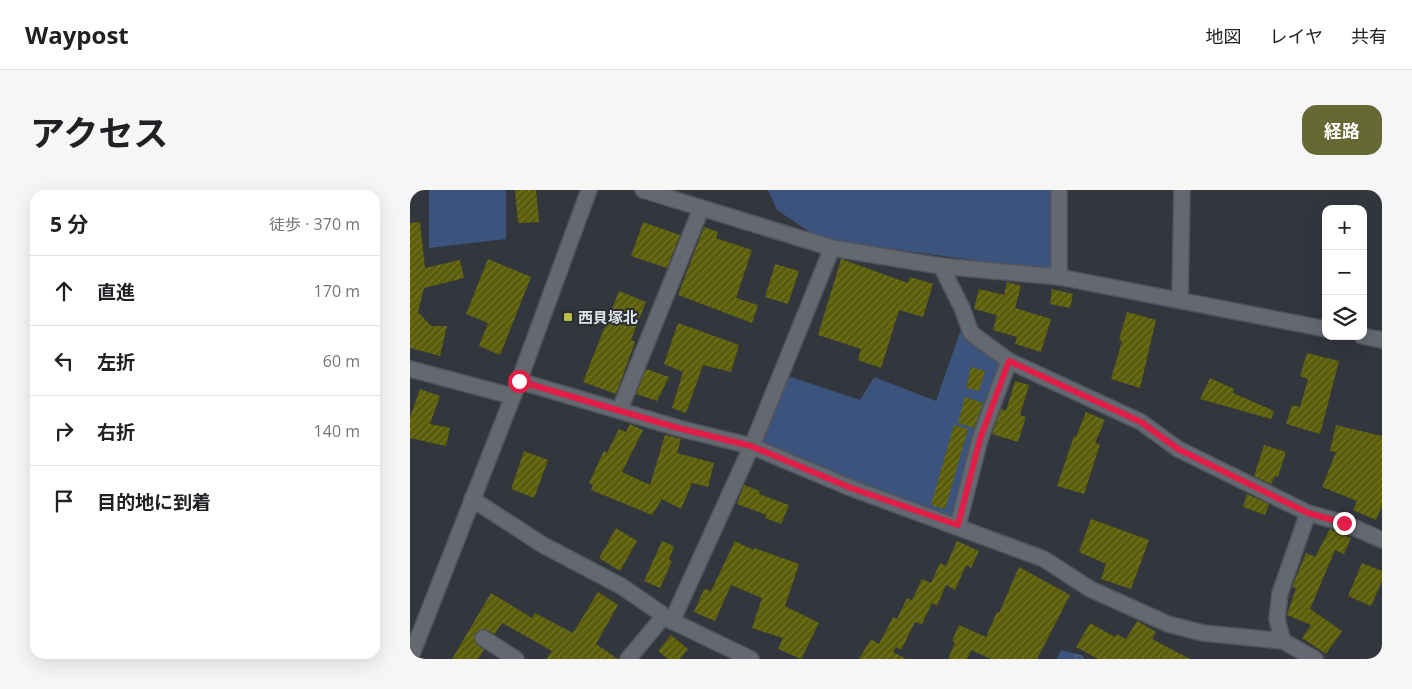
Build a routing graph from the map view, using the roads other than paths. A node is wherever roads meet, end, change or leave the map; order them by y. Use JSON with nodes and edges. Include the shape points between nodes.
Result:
{"nodes":[{"id":1,"x":589,"y":190,"type":"edge"},
{"id":2,"x":643,"y":190,"type":"edge"},
{"id":3,"x":1059,"y":190,"type":"edge"},
{"id":4,"x":1182,"y":190,"type":"edge"},
{"id":5,"x":701,"y":209,"type":"junction"},
{"id":6,"x":832,"y":248,"type":"junction"},
{"id":7,"x":941,"y":266,"type":"junction"},
{"id":8,"x":1059,"y":277,"type":"junction"},
{"id":9,"x":1180,"y":300,"type":"junction"},
{"id":10,"x":1322,"y":328,"type":"edge"},
{"id":11,"x":1367,"y":337,"type":"edge"},
{"id":12,"x":1382,"y":340,"type":"edge"},
{"id":13,"x":1009,"y":361,"type":"junction"},
{"id":14,"x":410,"y":369,"type":"edge"},
{"id":15,"x":519,"y":381,"type":"junction"},
{"id":16,"x":512,"y":396,"type":"junction"},
{"id":17,"x":620,"y":409,"type":"junction"},
{"id":18,"x":751,"y":446,"type":"junction"},
{"id":19,"x":472,"y":499,"type":"junction"},
{"id":20,"x":1308,"y":513,"type":"junction"},
{"id":21,"x":958,"y":525,"type":"junction"},
{"id":22,"x":1382,"y":540,"type":"edge"},
{"id":23,"x":668,"y":619,"type":"junction"},
{"id":24,"x":483,"y":638,"type":"dead end"},
{"id":25,"x":1283,"y":641,"type":"junction"},
{"id":26,"x":410,"y":659,"type":"edge"},
{"id":27,"x":516,"y":659,"type":"edge"},
{"id":28,"x":628,"y":659,"type":"edge"},
{"id":29,"x":752,"y":659,"type":"edge"},
{"id":30,"x":1315,"y":659,"type":"edge"}],
"edges":[{"from":1,"to":15,"type":"street"},
{"from":2,"to":5,"type":"street"},
{"from":3,"to":8,"type":"street"},
{"from":4,"to":9,"type":"street"},
{"from":5,"to":6,"type":"street"},
{"from":5,"to":17,"type":"street"},
{"from":6,"to":7,"type":"street"},
{"from":6,"to":18,"type":"street"},
{"from":7,"to":8,"type":"street"},
{"from":7,"to":13,"type":"street","via":[[971,333]]},
{"from":8,"to":9,"type":"street"},
{"from":9,"to":10,"type":"street"},
{"from":11,"to":12,"type":"street"},
{"from":13,"to":20,"type":"street","via":[[1141,422],[1178,449]]},
{"from":13,"to":21,"type":"street","via":[[980,439]]},
{"from":14,"to":16,"type":"street"},
{"from":15,"to":16,"type":"street"},
{"from":15,"to":17,"type":"street"},
{"from":16,"to":19,"type":"street"},
{"from":17,"to":18,"type":"street","via":[[678,428]]},
{"from":18,"to":21,"type":"street","via":[[851,488]]},
{"from":18,"to":23,"type":"street"},
{"from":19,"to":23,"type":"street","via":[[543,545],[621,586]]},
{"from":19,"to":26,"type":"street"},
{"from":20,"to":22,"type":"street","via":[[1344,523]]},
{"from":20,"to":25,"type":"street","via":[[1280,593],[1277,620]]},
{"from":21,"to":25,"type":"street","via":[[1044,559],[1090,588],[1168,624],[1203,634]]},
{"from":23,"to":28,"type":"street"},
{"from":23,"to":29,"type":"street"},
{"from":24,"to":27,"type":"street"},
{"from":25,"to":30,"type":"street"}]}
